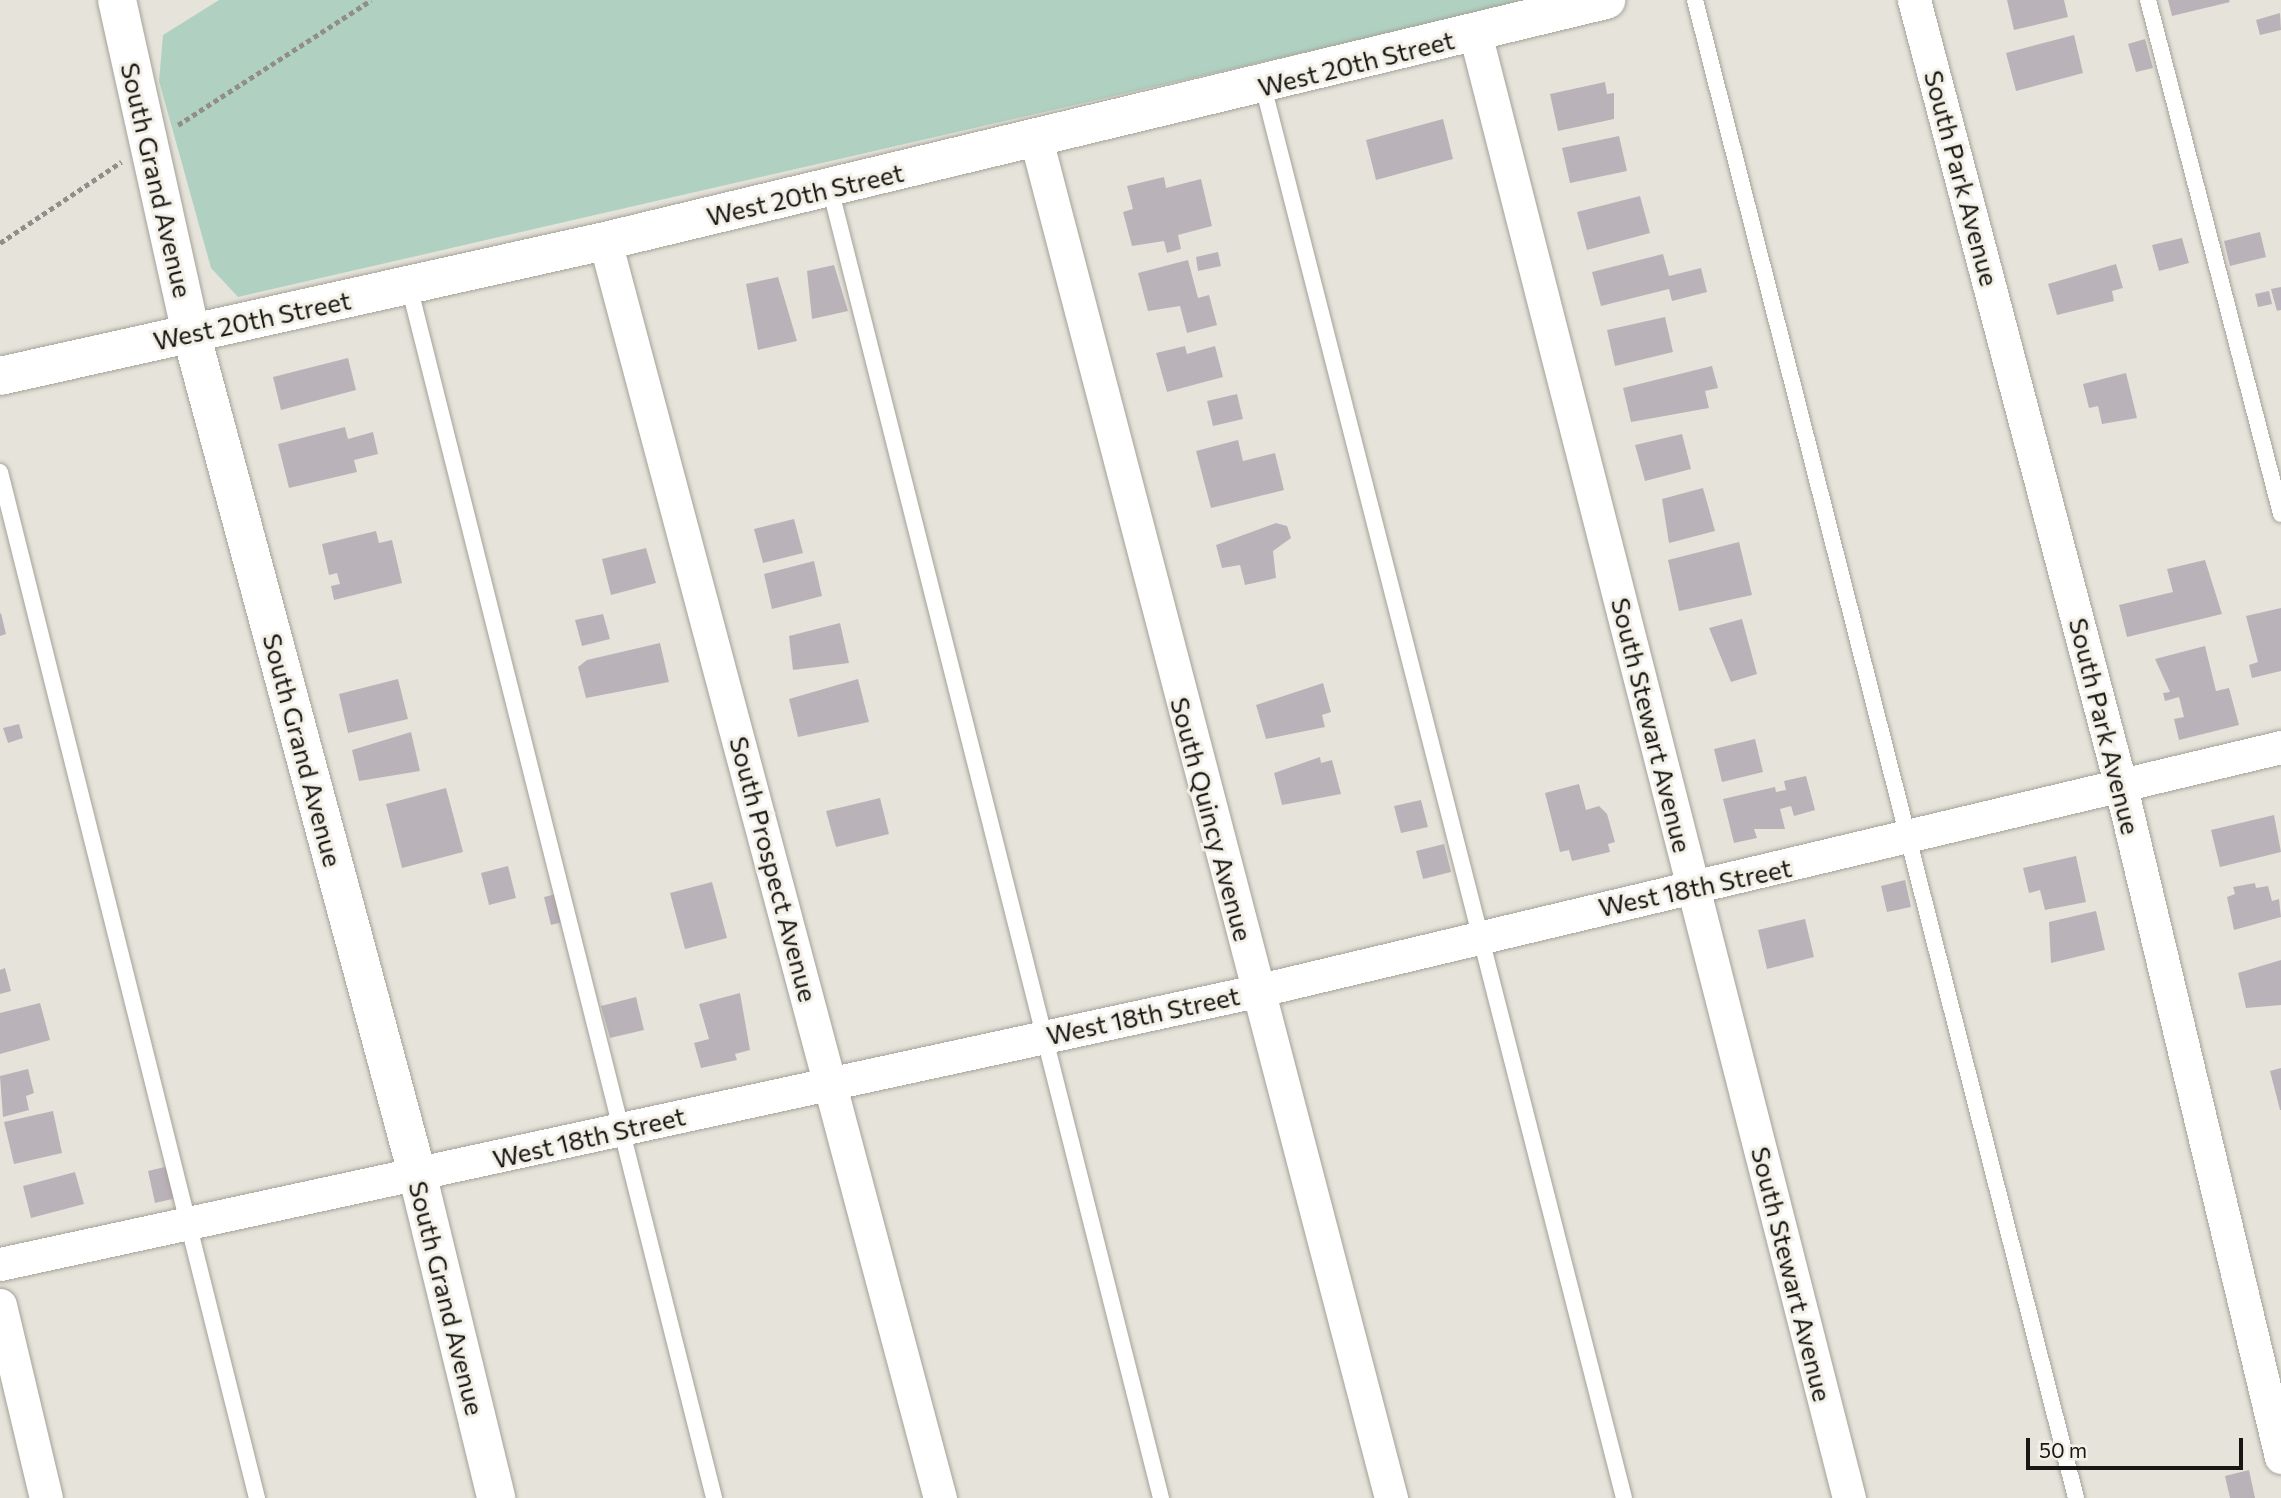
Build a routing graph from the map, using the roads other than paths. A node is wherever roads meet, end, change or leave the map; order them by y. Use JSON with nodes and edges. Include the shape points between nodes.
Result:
{"nodes":[{"id":1,"x":1606,"y":0,"type":"edge"},
{"id":2,"x":1695,"y":0,"type":"edge"},
{"id":3,"x":1914,"y":0,"type":"edge"},
{"id":4,"x":2148,"y":0,"type":"edge"},
{"id":5,"x":122,"y":2,"type":"edge"},
{"id":6,"x":1475,"y":33,"type":"junction"},
{"id":7,"x":1263,"y":86,"type":"junction"},
{"id":8,"x":1036,"y":139,"type":"junction"},
{"id":9,"x":830,"y":188,"type":"junction"},
{"id":10,"x":605,"y":241,"type":"junction"},
{"id":11,"x":409,"y":286,"type":"junction"},
{"id":12,"x":191,"y":333,"type":"junction"},
{"id":13,"x":0,"y":376,"type":"edge"},
{"id":14,"x":0,"y":472,"type":"edge"},
{"id":15,"x":2281,"y":514,"type":"edge"},
{"id":16,"x":2281,"y":747,"type":"edge"},
{"id":17,"x":2120,"y":783,"type":"junction"},
{"id":18,"x":1910,"y":839,"type":"junction"},
{"id":19,"x":1693,"y":888,"type":"junction"},
{"id":20,"x":1478,"y":933,"type":"junction"},
{"id":21,"x":1256,"y":990,"type":"junction"},
{"id":22,"x":1046,"y":1035,"type":"junction"},
{"id":23,"x":829,"y":1082,"type":"junction"},
{"id":24,"x":622,"y":1130,"type":"junction"},
{"id":25,"x":418,"y":1177,"type":"junction"},
{"id":26,"x":191,"y":1224,"type":"junction"},
{"id":27,"x":0,"y":1264,"type":"edge"},
{"id":28,"x":0,"y":1305,"type":"edge"},
{"id":29,"x":2281,"y":1457,"type":"edge"},
{"id":30,"x":46,"y":1498,"type":"edge"},
{"id":31,"x":257,"y":1498,"type":"edge"},
{"id":32,"x":496,"y":1498,"type":"edge"},
{"id":33,"x":714,"y":1498,"type":"edge"},
{"id":34,"x":940,"y":1498,"type":"edge"},
{"id":35,"x":1161,"y":1498,"type":"edge"},
{"id":36,"x":1391,"y":1498,"type":"edge"},
{"id":37,"x":1624,"y":1498,"type":"edge"},
{"id":38,"x":1849,"y":1498,"type":"edge"},
{"id":39,"x":2076,"y":1498,"type":"edge"}],
"edges":[{"from":1,"to":6,"type":"street","name":"West 20th Street"},
{"from":2,"to":18,"type":"lane"},
{"from":3,"to":17,"type":"street","name":"South Park Avenue"},
{"from":4,"to":15,"type":"lane"},
{"from":5,"to":12,"type":"street","name":"South Grand Avenue"},
{"from":6,"to":7,"type":"street","name":"West 20th Street"},
{"from":6,"to":19,"type":"street","name":"South Stewart Avenue"},
{"from":7,"to":8,"type":"street","name":"West 20th Street"},
{"from":7,"to":20,"type":"lane"},
{"from":8,"to":9,"type":"street","name":"West 20th Street"},
{"from":8,"to":21,"type":"street","name":"South Quincy Avenue"},
{"from":9,"to":10,"type":"street","name":"West 20th Street"},
{"from":9,"to":22,"type":"lane"},
{"from":10,"to":11,"type":"street","name":"West 20th Street"},
{"from":10,"to":23,"type":"street","name":"South Prospect Avenue"},
{"from":11,"to":12,"type":"street","name":"West 20th Street"},
{"from":11,"to":24,"type":"lane"},
{"from":12,"to":13,"type":"street","name":"West 20th Street"},
{"from":12,"to":25,"type":"street","name":"South Grand Avenue"},
{"from":14,"to":26,"type":"lane"},
{"from":16,"to":17,"type":"street","name":"West 18th Street"},
{"from":17,"to":18,"type":"street","name":"West 18th Street"},
{"from":17,"to":29,"type":"street","name":"South Park Avenue"},
{"from":18,"to":19,"type":"street","name":"West 18th Street"},
{"from":18,"to":39,"type":"lane"},
{"from":19,"to":20,"type":"street","name":"West 18th Street"},
{"from":19,"to":38,"type":"street","name":"South Stewart Avenue"},
{"from":20,"to":21,"type":"street","name":"West 18th Street"},
{"from":20,"to":37,"type":"lane"},
{"from":21,"to":22,"type":"street","name":"West 18th Street"},
{"from":21,"to":36,"type":"street","name":"South Quincy Avenue"},
{"from":22,"to":23,"type":"street","name":"West 18th Street"},
{"from":22,"to":35,"type":"lane"},
{"from":23,"to":24,"type":"street","name":"West 18th Street"},
{"from":23,"to":34,"type":"street","name":"South Prospect Avenue"},
{"from":24,"to":25,"type":"street","name":"West 18th Street"},
{"from":24,"to":33,"type":"lane"},
{"from":25,"to":26,"type":"street","name":"West 18th Street"},
{"from":25,"to":32,"type":"street","name":"South Grand Avenue"},
{"from":26,"to":27,"type":"street","name":"West 18th Street"},
{"from":26,"to":31,"type":"lane"},
{"from":28,"to":30,"type":"street"}]}
